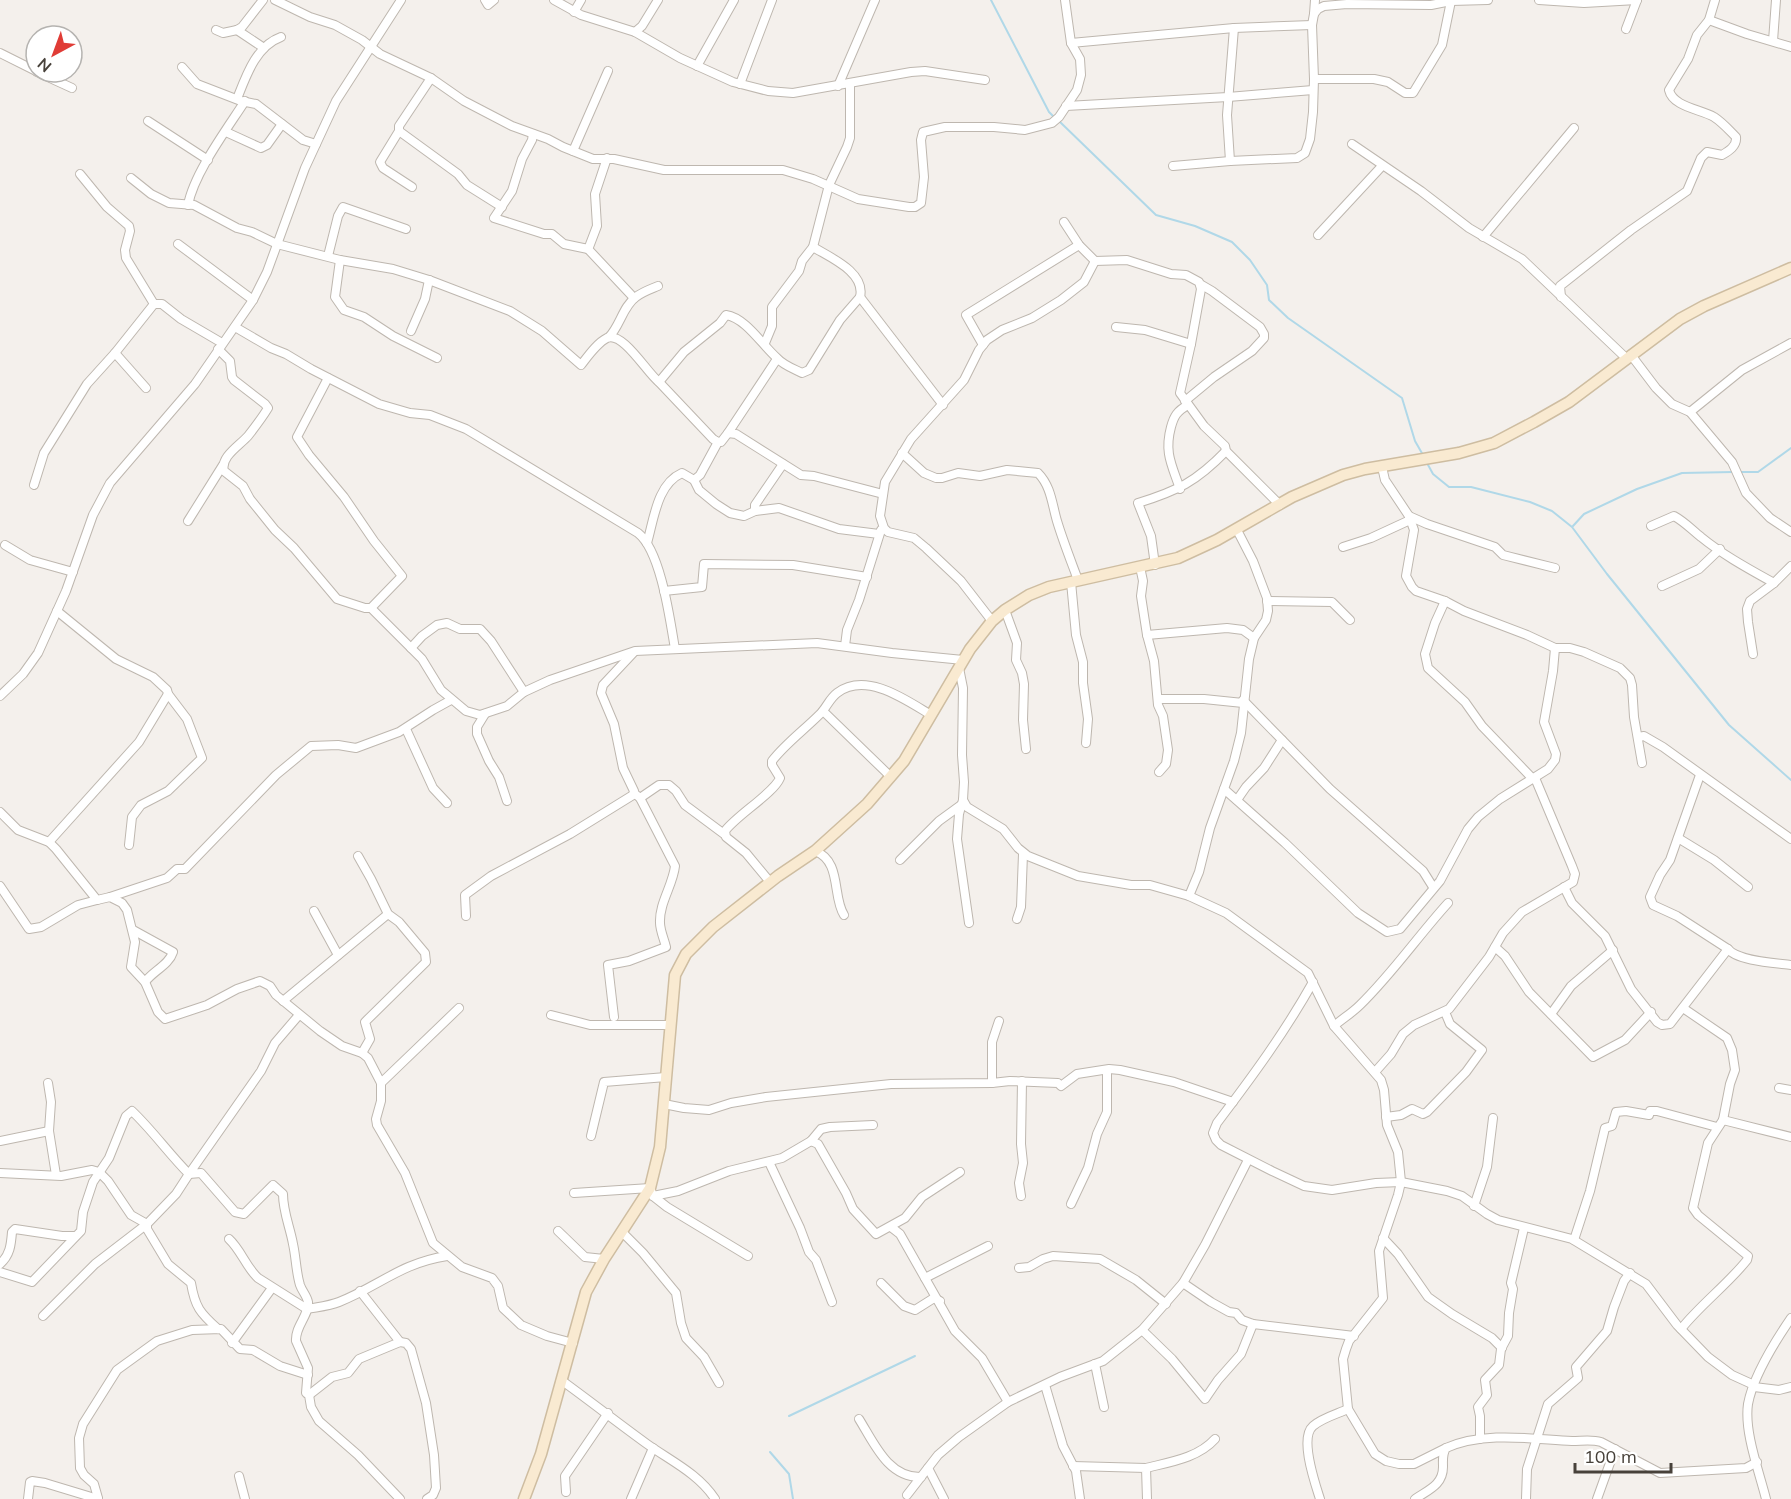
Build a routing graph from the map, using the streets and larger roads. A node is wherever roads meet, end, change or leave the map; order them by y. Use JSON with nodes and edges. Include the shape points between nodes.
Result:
{"nodes":[{"id":1,"x":263,"y":0,"type":"edge"},
{"id":2,"x":275,"y":0,"type":"edge"},
{"id":3,"x":401,"y":0,"type":"edge"},
{"id":4,"x":485,"y":0,"type":"edge"},
{"id":5,"x":494,"y":0,"type":"edge"},
{"id":6,"x":554,"y":0,"type":"edge"},
{"id":7,"x":581,"y":0,"type":"edge"},
{"id":8,"x":657,"y":0,"type":"edge"},
{"id":9,"x":734,"y":0,"type":"edge"},
{"id":10,"x":772,"y":0,"type":"edge"},
{"id":11,"x":875,"y":0,"type":"edge"},
{"id":12,"x":1065,"y":0,"type":"edge"},
{"id":13,"x":1315,"y":0,"type":"edge"},
{"id":14,"x":1488,"y":0,"type":"edge"},
{"id":15,"x":1539,"y":0,"type":"edge"},
{"id":16,"x":1637,"y":0,"type":"edge"},
{"id":17,"x":1715,"y":0,"type":"edge"},
{"id":18,"x":1776,"y":0,"type":"edge"},
{"id":19,"x":1451,"y":1,"type":"edge"},
{"id":20,"x":574,"y":12,"type":"junction"},
{"id":21,"x":1314,"y":14,"type":"junction"},
{"id":22,"x":1709,"y":20,"type":"junction"},
{"id":23,"x":1312,"y":25,"type":"junction"},
{"id":24,"x":1234,"y":28,"type":"junction"},
{"id":25,"x":1626,"y":29,"type":"dead end"},
{"id":26,"x":216,"y":30,"type":"dead end"},
{"id":27,"x":237,"y":30,"type":"junction"},
{"id":28,"x":635,"y":32,"type":"junction"},
{"id":29,"x":281,"y":37,"type":"dead end"},
{"id":30,"x":1773,"y":41,"type":"junction"},
{"id":31,"x":1071,"y":43,"type":"junction"},
{"id":32,"x":1791,"y":47,"type":"edge"},
{"id":33,"x":264,"y":48,"type":"junction"},
{"id":34,"x":370,"y":48,"type":"junction"},
{"id":35,"x":0,"y":53,"type":"edge"},
{"id":36,"x":24,"y":66,"type":"edge"},
{"id":37,"x":697,"y":66,"type":"junction"},
{"id":38,"x":182,"y":67,"type":"dead end"},
{"id":39,"x":608,"y":71,"type":"dead end"},
{"id":40,"x":431,"y":78,"type":"junction"},
{"id":41,"x":1314,"y":79,"type":"junction"},
{"id":42,"x":985,"y":80,"type":"dead end"},
{"id":43,"x":63,"y":84,"type":"edge"},
{"id":44,"x":740,"y":84,"type":"junction"},
{"id":45,"x":850,"y":84,"type":"junction"},
{"id":46,"x":838,"y":86,"type":"junction"},
{"id":47,"x":72,"y":88,"type":"dead end"},
{"id":48,"x":1313,"y":90,"type":"junction"},
{"id":49,"x":1228,"y":97,"type":"junction"},
{"id":50,"x":241,"y":100,"type":"junction"},
{"id":51,"x":1066,"y":106,"type":"junction"},
{"id":52,"x":148,"y":121,"type":"dead end"},
{"id":53,"x":282,"y":124,"type":"junction"},
{"id":54,"x":1574,"y":128,"type":"dead end"},
{"id":55,"x":399,"y":131,"type":"junction"},
{"id":56,"x":226,"y":132,"type":"junction"},
{"id":57,"x":532,"y":134,"type":"junction"},
{"id":58,"x":316,"y":144,"type":"junction"},
{"id":59,"x":1352,"y":144,"type":"dead end"},
{"id":60,"x":573,"y":151,"type":"junction"},
{"id":61,"x":608,"y":158,"type":"junction"},
{"id":62,"x":208,"y":160,"type":"junction"},
{"id":63,"x":1230,"y":161,"type":"junction"},
{"id":64,"x":1173,"y":166,"type":"dead end"},
{"id":65,"x":1382,"y":166,"type":"junction"},
{"id":66,"x":80,"y":174,"type":"dead end"},
{"id":67,"x":131,"y":178,"type":"dead end"},
{"id":68,"x":829,"y":185,"type":"junction"},
{"id":69,"x":412,"y":187,"type":"dead end"},
{"id":70,"x":188,"y":205,"type":"junction"},
{"id":71,"x":502,"y":207,"type":"junction"},
{"id":72,"x":1064,"y":222,"type":"dead end"},
{"id":73,"x":406,"y":229,"type":"dead end"},
{"id":74,"x":1318,"y":234,"type":"dead end"},
{"id":75,"x":1483,"y":237,"type":"junction"},
{"id":76,"x":178,"y":244,"type":"dead end"},
{"id":77,"x":277,"y":244,"type":"junction"},
{"id":78,"x":1079,"y":245,"type":"junction"},
{"id":79,"x":813,"y":247,"type":"junction"},
{"id":80,"x":588,"y":249,"type":"junction"},
{"id":81,"x":328,"y":256,"type":"junction"},
{"id":82,"x":340,"y":260,"type":"junction"},
{"id":83,"x":1095,"y":261,"type":"junction"},
{"id":84,"x":1791,"y":268,"type":"edge"},
{"id":85,"x":429,"y":280,"type":"junction"},
{"id":86,"x":1200,"y":285,"type":"junction"},
{"id":87,"x":658,"y":286,"type":"dead end"},
{"id":88,"x":860,"y":297,"type":"junction"},
{"id":89,"x":1561,"y":297,"type":"junction"},
{"id":90,"x":634,"y":298,"type":"junction"},
{"id":91,"x":253,"y":300,"type":"junction"},
{"id":92,"x":154,"y":304,"type":"junction"},
{"id":93,"x":235,"y":327,"type":"junction"},
{"id":94,"x":1116,"y":327,"type":"dead end"},
{"id":95,"x":411,"y":331,"type":"dead end"},
{"id":96,"x":609,"y":337,"type":"junction"},
{"id":97,"x":765,"y":343,"type":"junction"},
{"id":98,"x":1791,"y":343,"type":"edge"},
{"id":99,"x":1191,"y":344,"type":"junction"},
{"id":100,"x":983,"y":345,"type":"junction"},
{"id":101,"x":220,"y":346,"type":"junction"},
{"id":102,"x":115,"y":353,"type":"junction"},
{"id":103,"x":1628,"y":357,"type":"junction"},
{"id":104,"x":437,"y":358,"type":"dead end"},
{"id":105,"x":777,"y":359,"type":"junction"},
{"id":106,"x":328,"y":378,"type":"junction"},
{"id":107,"x":659,"y":382,"type":"junction"},
{"id":108,"x":146,"y":388,"type":"dead end"},
{"id":109,"x":1186,"y":403,"type":"junction"},
{"id":110,"x":943,"y":405,"type":"junction"},
{"id":111,"x":1690,"y":412,"type":"junction"},
{"id":112,"x":728,"y":433,"type":"junction"},
{"id":113,"x":718,"y":442,"type":"junction"},
{"id":114,"x":1226,"y":451,"type":"junction"},
{"id":115,"x":902,"y":453,"type":"junction"},
{"id":116,"x":783,"y":464,"type":"junction"},
{"id":117,"x":223,"y":465,"type":"junction"},
{"id":118,"x":1382,"y":467,"type":"junction"},
{"id":119,"x":694,"y":480,"type":"junction"},
{"id":120,"x":34,"y":484,"type":"dead end"},
{"id":121,"x":1180,"y":489,"type":"junction"},
{"id":122,"x":883,"y":494,"type":"junction"},
{"id":123,"x":1280,"y":505,"type":"junction"},
{"id":124,"x":755,"y":511,"type":"junction"},
{"id":125,"x":1409,"y":518,"type":"junction"},
{"id":126,"x":188,"y":521,"type":"dead end"},
{"id":127,"x":883,"y":525,"type":"junction"},
{"id":128,"x":1651,"y":526,"type":"dead end"},
{"id":129,"x":1237,"y":530,"type":"junction"},
{"id":130,"x":1791,"y":532,"type":"edge"},
{"id":131,"x":879,"y":534,"type":"junction"},
{"id":132,"x":647,"y":543,"type":"junction"},
{"id":133,"x":6,"y":545,"type":"dead end"},
{"id":134,"x":1343,"y":547,"type":"dead end"},
{"id":135,"x":1720,"y":549,"type":"junction"},
{"id":136,"x":1155,"y":565,"type":"junction"},
{"id":137,"x":1791,"y":566,"type":"edge"},
{"id":138,"x":1140,"y":567,"type":"junction"},
{"id":139,"x":1555,"y":568,"type":"dead end"},
{"id":140,"x":73,"y":572,"type":"junction"},
{"id":141,"x":867,"y":577,"type":"junction"},
{"id":142,"x":1075,"y":581,"type":"junction"},
{"id":143,"x":1774,"y":583,"type":"junction"},
{"id":144,"x":1662,"y":586,"type":"dead end"},
{"id":145,"x":664,"y":591,"type":"junction"},
{"id":146,"x":1267,"y":601,"type":"junction"},
{"id":147,"x":1445,"y":601,"type":"junction"},
{"id":148,"x":371,"y":608,"type":"junction"},
{"id":149,"x":1005,"y":610,"type":"junction"},
{"id":150,"x":57,"y":611,"type":"junction"},
{"id":151,"x":1350,"y":620,"type":"dead end"},
{"id":152,"x":992,"y":621,"type":"junction"},
{"id":153,"x":1147,"y":635,"type":"junction"},
{"id":154,"x":1254,"y":638,"type":"junction"},
{"id":155,"x":845,"y":646,"type":"junction"},
{"id":156,"x":411,"y":648,"type":"junction"},
{"id":157,"x":1555,"y":648,"type":"junction"},
{"id":158,"x":675,"y":649,"type":"junction"},
{"id":159,"x":635,"y":651,"type":"junction"},
{"id":160,"x":1753,"y":654,"type":"dead end"},
{"id":161,"x":961,"y":664,"type":"junction"},
{"id":162,"x":524,"y":693,"type":"junction"},
{"id":163,"x":168,"y":694,"type":"junction"},
{"id":164,"x":0,"y":696,"type":"edge"},
{"id":165,"x":1158,"y":699,"type":"junction"},
{"id":166,"x":451,"y":700,"type":"junction"},
{"id":167,"x":1243,"y":701,"type":"junction"},
{"id":168,"x":823,"y":711,"type":"junction"},
{"id":169,"x":485,"y":714,"type":"junction"},
{"id":170,"x":931,"y":715,"type":"junction"},
{"id":171,"x":406,"y":729,"type":"junction"},
{"id":172,"x":1638,"y":737,"type":"junction"},
{"id":173,"x":1282,"y":740,"type":"junction"},
{"id":174,"x":1086,"y":743,"type":"dead end"},
{"id":175,"x":1026,"y":749,"type":"dead end"},
{"id":176,"x":1642,"y":764,"type":"dead end"},
{"id":177,"x":1159,"y":772,"type":"dead end"},
{"id":178,"x":1700,"y":775,"type":"junction"},
{"id":179,"x":891,"y":777,"type":"junction"},
{"id":180,"x":1534,"y":778,"type":"junction"},
{"id":181,"x":1224,"y":789,"type":"junction"},
{"id":182,"x":637,"y":795,"type":"junction"},
{"id":183,"x":1237,"y":800,"type":"junction"},
{"id":184,"x":507,"y":801,"type":"dead end"},
{"id":185,"x":447,"y":803,"type":"dead end"},
{"id":186,"x":962,"y":803,"type":"junction"},
{"id":187,"x":0,"y":812,"type":"edge"},
{"id":188,"x":724,"y":834,"type":"junction"},
{"id":189,"x":1678,"y":838,"type":"junction"},
{"id":190,"x":1791,"y":839,"type":"edge"},
{"id":191,"x":48,"y":842,"type":"junction"},
{"id":192,"x":129,"y":845,"type":"dead end"},
{"id":193,"x":815,"y":851,"type":"junction"},
{"id":194,"x":1023,"y":854,"type":"junction"},
{"id":195,"x":358,"y":856,"type":"dead end"},
{"id":196,"x":900,"y":860,"type":"dead end"},
{"id":197,"x":770,"y":882,"type":"junction"},
{"id":198,"x":0,"y":886,"type":"edge"},
{"id":199,"x":1433,"y":887,"type":"junction"},
{"id":200,"x":1564,"y":887,"type":"junction"},
{"id":201,"x":1748,"y":887,"type":"dead end"},
{"id":202,"x":1189,"y":896,"type":"junction"},
{"id":203,"x":110,"y":897,"type":"junction"},
{"id":204,"x":98,"y":900,"type":"junction"},
{"id":205,"x":1448,"y":903,"type":"dead end"},
{"id":206,"x":314,"y":911,"type":"dead end"},
{"id":207,"x":388,"y":914,"type":"junction"},
{"id":208,"x":844,"y":915,"type":"dead end"},
{"id":209,"x":466,"y":916,"type":"dead end"},
{"id":210,"x":1017,"y":919,"type":"dead end"},
{"id":211,"x":969,"y":923,"type":"dead end"},
{"id":212,"x":133,"y":930,"type":"junction"},
{"id":213,"x":1495,"y":947,"type":"junction"},
{"id":214,"x":1728,"y":949,"type":"junction"},
{"id":215,"x":1613,"y":950,"type":"junction"},
{"id":216,"x":338,"y":955,"type":"junction"},
{"id":217,"x":1791,"y":965,"type":"edge"},
{"id":218,"x":145,"y":982,"type":"junction"},
{"id":219,"x":1313,"y":982,"type":"junction"},
{"id":220,"x":283,"y":1001,"type":"junction"},
{"id":221,"x":459,"y":1008,"type":"dead end"},
{"id":222,"x":1683,"y":1008,"type":"junction"},
{"id":223,"x":1445,"y":1012,"type":"junction"},
{"id":224,"x":1651,"y":1012,"type":"junction"},
{"id":225,"x":299,"y":1014,"type":"junction"},
{"id":226,"x":1551,"y":1014,"type":"junction"},
{"id":227,"x":551,"y":1015,"type":"dead end"},
{"id":228,"x":615,"y":1017,"type":"dead end"},
{"id":229,"x":999,"y":1021,"type":"dead end"},
{"id":230,"x":670,"y":1025,"type":"junction"},
{"id":231,"x":1334,"y":1026,"type":"junction"},
{"id":232,"x":362,"y":1053,"type":"junction"},
{"id":233,"x":1107,"y":1070,"type":"junction"},
{"id":234,"x":1375,"y":1072,"type":"junction"},
{"id":235,"x":666,"y":1077,"type":"junction"},
{"id":236,"x":1022,"y":1081,"type":"junction"},
{"id":237,"x":48,"y":1083,"type":"dead end"},
{"id":238,"x":381,"y":1083,"type":"junction"},
{"id":239,"x":992,"y":1083,"type":"junction"},
{"id":240,"x":1779,"y":1088,"type":"dead end"},
{"id":241,"x":1791,"y":1090,"type":"edge"},
{"id":242,"x":1233,"y":1102,"type":"junction"},
{"id":243,"x":664,"y":1104,"type":"junction"},
{"id":244,"x":1386,"y":1117,"type":"junction"},
{"id":245,"x":1493,"y":1118,"type":"dead end"},
{"id":246,"x":1723,"y":1120,"type":"junction"},
{"id":247,"x":873,"y":1125,"type":"dead end"},
{"id":248,"x":1717,"y":1127,"type":"junction"},
{"id":249,"x":49,"y":1131,"type":"junction"},
{"id":250,"x":591,"y":1136,"type":"dead end"},
{"id":251,"x":1791,"y":1137,"type":"edge"},
{"id":252,"x":0,"y":1141,"type":"edge"},
{"id":253,"x":811,"y":1141,"type":"junction"},
{"id":254,"x":1248,"y":1160,"type":"junction"},
{"id":255,"x":769,"y":1162,"type":"junction"},
{"id":256,"x":99,"y":1172,"type":"junction"},
{"id":257,"x":960,"y":1172,"type":"dead end"},
{"id":258,"x":0,"y":1173,"type":"edge"},
{"id":259,"x":189,"y":1174,"type":"junction"},
{"id":260,"x":56,"y":1175,"type":"junction"},
{"id":261,"x":1401,"y":1182,"type":"junction"},
{"id":262,"x":652,"y":1192,"type":"junction"},
{"id":263,"x":574,"y":1193,"type":"dead end"},
{"id":264,"x":1021,"y":1196,"type":"dead end"},
{"id":265,"x":1071,"y":1204,"type":"dead end"},
{"id":266,"x":1474,"y":1206,"type":"junction"},
{"id":267,"x":147,"y":1224,"type":"junction"},
{"id":268,"x":891,"y":1227,"type":"junction"},
{"id":269,"x":1524,"y":1228,"type":"junction"},
{"id":270,"x":558,"y":1231,"type":"dead end"},
{"id":271,"x":622,"y":1232,"type":"junction"},
{"id":272,"x":75,"y":1236,"type":"junction"},
{"id":273,"x":1383,"y":1238,"type":"junction"},
{"id":274,"x":229,"y":1239,"type":"dead end"},
{"id":275,"x":1574,"y":1240,"type":"junction"},
{"id":276,"x":988,"y":1246,"type":"dead end"},
{"id":277,"x":447,"y":1256,"type":"junction"},
{"id":278,"x":748,"y":1256,"type":"dead end"},
{"id":279,"x":604,"y":1259,"type":"junction"},
{"id":280,"x":0,"y":1264,"type":"edge"},
{"id":281,"x":1019,"y":1268,"type":"dead end"},
{"id":282,"x":0,"y":1272,"type":"edge"},
{"id":283,"x":1630,"y":1273,"type":"junction"},
{"id":284,"x":925,"y":1278,"type":"junction"},
{"id":285,"x":881,"y":1282,"type":"dead end"},
{"id":286,"x":1183,"y":1283,"type":"junction"},
{"id":287,"x":272,"y":1288,"type":"junction"},
{"id":288,"x":360,"y":1292,"type":"junction"},
{"id":289,"x":940,"y":1301,"type":"junction"},
{"id":290,"x":832,"y":1302,"type":"dead end"},
{"id":291,"x":1166,"y":1304,"type":"junction"},
{"id":292,"x":307,"y":1309,"type":"junction"},
{"id":293,"x":43,"y":1316,"type":"dead end"},
{"id":294,"x":1791,"y":1318,"type":"edge"},
{"id":295,"x":1253,"y":1324,"type":"junction"},
{"id":296,"x":218,"y":1329,"type":"junction"},
{"id":297,"x":1681,"y":1329,"type":"junction"},
{"id":298,"x":1142,"y":1330,"type":"junction"},
{"id":299,"x":1354,"y":1336,"type":"junction"},
{"id":300,"x":400,"y":1342,"type":"junction"},
{"id":301,"x":232,"y":1343,"type":"junction"},
{"id":302,"x":573,"y":1343,"type":"junction"},
{"id":303,"x":1502,"y":1348,"type":"junction"},
{"id":304,"x":1095,"y":1364,"type":"junction"},
{"id":305,"x":308,"y":1375,"type":"junction"},
{"id":306,"x":561,"y":1380,"type":"junction"},
{"id":307,"x":719,"y":1383,"type":"dead end"},
{"id":308,"x":1045,"y":1385,"type":"junction"},
{"id":309,"x":1754,"y":1386,"type":"junction"},
{"id":310,"x":1791,"y":1387,"type":"edge"},
{"id":311,"x":309,"y":1395,"type":"junction"},
{"id":312,"x":1008,"y":1402,"type":"junction"},
{"id":313,"x":1104,"y":1407,"type":"dead end"},
{"id":314,"x":1348,"y":1409,"type":"junction"},
{"id":315,"x":608,"y":1413,"type":"junction"},
{"id":316,"x":859,"y":1419,"type":"dead end"},
{"id":317,"x":1535,"y":1438,"type":"junction"},
{"id":318,"x":1215,"y":1439,"type":"dead end"},
{"id":319,"x":1480,"y":1439,"type":"junction"},
{"id":320,"x":653,"y":1448,"type":"junction"},
{"id":321,"x":1446,"y":1448,"type":"junction"},
{"id":322,"x":1615,"y":1449,"type":"junction"},
{"id":323,"x":1757,"y":1462,"type":"junction"},
{"id":324,"x":1072,"y":1466,"type":"junction"},
{"id":325,"x":928,"y":1468,"type":"junction"},
{"id":326,"x":1146,"y":1468,"type":"junction"},
{"id":327,"x":239,"y":1476,"type":"dead end"},
{"id":328,"x":921,"y":1477,"type":"junction"},
{"id":329,"x":566,"y":1492,"type":"dead end"},
{"id":330,"x":907,"y":1495,"type":"dead end"},
{"id":331,"x":98,"y":1498,"type":"edge"},
{"id":332,"x":28,"y":1499,"type":"edge"},
{"id":333,"x":245,"y":1499,"type":"edge"},
{"id":334,"x":400,"y":1499,"type":"edge"},
{"id":335,"x":427,"y":1499,"type":"edge"},
{"id":336,"x":524,"y":1499,"type":"edge"},
{"id":337,"x":631,"y":1499,"type":"edge"},
{"id":338,"x":715,"y":1499,"type":"edge"},
{"id":339,"x":944,"y":1499,"type":"edge"},
{"id":340,"x":1080,"y":1499,"type":"edge"},
{"id":341,"x":1147,"y":1499,"type":"edge"},
{"id":342,"x":1320,"y":1499,"type":"edge"},
{"id":343,"x":1415,"y":1499,"type":"edge"},
{"id":344,"x":1526,"y":1499,"type":"edge"},
{"id":345,"x":1597,"y":1499,"type":"edge"},
{"id":346,"x":1766,"y":1499,"type":"edge"}],
"edges":[{"from":1,"to":27,"type":"street"},
{"from":2,"to":34,"type":"street","via":[[335,25]]},
{"from":3,"to":34,"type":"street"},
{"from":4,"to":5,"type":"street","via":[[488,6]]},
{"from":6,"to":20,"type":"street"},
{"from":7,"to":20,"type":"street"},
{"from":8,"to":28,"type":"street"},
{"from":9,"to":37,"type":"street"},
{"from":10,"to":44,"type":"street"},
{"from":11,"to":46,"type":"street"},
{"from":12,"to":31,"type":"street"},
{"from":13,"to":21,"type":"street"},
{"from":14,"to":19,"type":"street"},
{"from":15,"to":16,"type":"street"},
{"from":16,"to":25,"type":"street"},
{"from":17,"to":22,"type":"street"},
{"from":18,"to":30,"type":"street"},
{"from":19,"to":21,"type":"street","via":[[1431,5],[1324,6]]},
{"from":19,"to":41,"type":"street","via":[[1442,45],[1413,93],[1374,79]]},
{"from":20,"to":28,"type":"street"},
{"from":21,"to":23,"type":"street"},
{"from":22,"to":30,"type":"street"},
{"from":22,"to":89,"type":"street","via":[[1697,34],[1692,51],[1669,90],[1675,101],[1713,117],[1736,137],[1733,147],[1722,154],[1707,152],[1687,191],[1560,286]]},
{"from":23,"to":24,"type":"street"},
{"from":23,"to":41,"type":"street"},
{"from":24,"to":31,"type":"street"},
{"from":24,"to":49,"type":"street"},
{"from":26,"to":27,"type":"street"},
{"from":27,"to":33,"type":"street"},
{"from":28,"to":37,"type":"street"},
{"from":29,"to":33,"type":"street"},
{"from":30,"to":32,"type":"street"},
{"from":31,"to":51,"type":"street","via":[[1080,59],[1081,75]]},
{"from":33,"to":50,"type":"street","via":[[247,71]]},
{"from":34,"to":40,"type":"street"},
{"from":34,"to":58,"type":"street","via":[[340,93]]},
{"from":35,"to":36,"type":"street"},
{"from":37,"to":44,"type":"street"},
{"from":38,"to":50,"type":"street","via":[[197,84]]},
{"from":39,"to":60,"type":"street"},
{"from":40,"to":55,"type":"street"},
{"from":40,"to":57,"type":"street","via":[[464,101]]},
{"from":41,"to":48,"type":"street"},
{"from":42,"to":45,"type":"street","via":[[918,71]]},
{"from":43,"to":47,"type":"street"},
{"from":44,"to":46,"type":"street","via":[[793,93]]},
{"from":45,"to":46,"type":"street"},
{"from":45,"to":68,"type":"street","via":[[850,138]]},
{"from":48,"to":49,"type":"street"},
{"from":48,"to":63,"type":"street","via":[[1310,139],[1305,153],[1297,158]]},
{"from":49,"to":51,"type":"street"},
{"from":49,"to":63,"type":"street"},
{"from":50,"to":53,"type":"street","via":[[256,104]]},
{"from":50,"to":56,"type":"street"},
{"from":51,"to":68,"type":"street","via":[[1052,123],[1025,130],[945,128],[923,132],[924,177],[921,203],[915,207],[858,199]]},
{"from":52,"to":62,"type":"street"},
{"from":53,"to":56,"type":"street","via":[[261,148]]},
{"from":53,"to":58,"type":"street","via":[[303,140]]},
{"from":54,"to":75,"type":"street"},
{"from":55,"to":69,"type":"street","via":[[380,162]]},
{"from":55,"to":71,"type":"street","via":[[458,174],[467,185]]},
{"from":56,"to":62,"type":"street"},
{"from":57,"to":60,"type":"street"},
{"from":57,"to":71,"type":"street","via":[[512,191]]},
{"from":58,"to":77,"type":"street"},
{"from":59,"to":65,"type":"street"},
{"from":60,"to":61,"type":"street","via":[[593,159]]},
{"from":61,"to":68,"type":"street","via":[[664,171],[783,170]]},
{"from":61,"to":80,"type":"street","via":[[595,194],[597,226]]},
{"from":62,"to":70,"type":"street"},
{"from":63,"to":64,"type":"street"},
{"from":65,"to":74,"type":"street"},
{"from":65,"to":75,"type":"street"},
{"from":66,"to":92,"type":"street","via":[[129,226],[126,258]]},
{"from":67,"to":70,"type":"street","via":[[169,203]]},
{"from":68,"to":79,"type":"street"},
{"from":70,"to":77,"type":"street"},
{"from":71,"to":80,"type":"street","via":[[494,218],[499,221],[552,234],[564,244]]},
{"from":72,"to":78,"type":"street"},
{"from":73,"to":81,"type":"street","via":[[343,207]]},
{"from":75,"to":89,"type":"street","via":[[1522,260]]},
{"from":76,"to":91,"type":"street"},
{"from":77,"to":81,"type":"street"},
{"from":77,"to":91,"type":"street"},
{"from":78,"to":83,"type":"street"},
{"from":78,"to":100,"type":"street","via":[[966,315]]},
{"from":79,"to":88,"type":"street","via":[[847,268],[858,281]]},
{"from":79,"to":97,"type":"street","via":[[772,307],[772,326]]},
{"from":80,"to":90,"type":"street"},
{"from":81,"to":82,"type":"street"},
{"from":82,"to":85,"type":"street"},
{"from":82,"to":104,"type":"street","via":[[335,297],[345,310]]},
{"from":83,"to":86,"type":"street","via":[[1127,260],[1193,277]]},
{"from":83,"to":100,"type":"street","via":[[1083,282],[1061,300],[991,336]]},
{"from":84,"to":103,"type":"street","via":[[1704,306]]},
{"from":85,"to":95,"type":"street"},
{"from":85,"to":96,"type":"street","via":[[510,311],[542,331],[581,365]]},
{"from":86,"to":99,"type":"street"},
{"from":86,"to":109,"type":"street","via":[[1260,327],[1264,338]]},
{"from":87,"to":90,"type":"street"},
{"from":88,"to":105,"type":"street","via":[[840,320],[809,370],[802,373]]},
{"from":88,"to":110,"type":"street"},
{"from":89,"to":103,"type":"street"},
{"from":90,"to":96,"type":"street"},
{"from":91,"to":93,"type":"street"},
{"from":92,"to":101,"type":"street","via":[[162,304]]},
{"from":92,"to":102,"type":"street"},
{"from":93,"to":101,"type":"street"},
{"from":93,"to":106,"type":"street"},
{"from":94,"to":99,"type":"street","via":[[1145,330]]},
{"from":96,"to":107,"type":"street","via":[[623,342]]},
{"from":97,"to":105,"type":"street"},
{"from":97,"to":107,"type":"street","via":[[735,316],[726,315],[684,352]]},
{"from":98,"to":111,"type":"street","via":[[1742,370]]},
{"from":99,"to":109,"type":"street","via":[[1180,388]]},
{"from":100,"to":110,"type":"street","via":[[964,380]]},
{"from":101,"to":117,"type":"street","via":[[230,361],[234,380],[268,408]]},
{"from":101,"to":140,"type":"street","via":[[190,390],[110,483],[93,515]]},
{"from":102,"to":108,"type":"street"},
{"from":102,"to":120,"type":"street","via":[[87,384],[44,453]]},
{"from":103,"to":111,"type":"street","via":[[1672,404]]},
{"from":103,"to":118,"type":"street","via":[[1569,402],[1494,442],[1459,453]]},
{"from":105,"to":112,"type":"street"},
{"from":106,"to":132,"type":"street","via":[[379,404],[430,414],[466,429],[638,532]]},
{"from":106,"to":148,"type":"street","via":[[297,437],[402,576]]},
{"from":107,"to":113,"type":"street"},
{"from":109,"to":114,"type":"street"},
{"from":109,"to":121,"type":"street","via":[[1174,418],[1167,446]]},
{"from":110,"to":115,"type":"street"},
{"from":111,"to":130,"type":"street","via":[[1732,462],[1746,493],[1770,518]]},
{"from":112,"to":113,"type":"street"},
{"from":112,"to":116,"type":"street","via":[[736,434]]},
{"from":113,"to":119,"type":"street"},
{"from":114,"to":121,"type":"street"},
{"from":114,"to":123,"type":"street"},
{"from":115,"to":122,"type":"street","via":[[885,482]]},
{"from":115,"to":142,"type":"street","via":[[924,473],[936,478],[1007,470],[1038,473],[1051,495]]},
{"from":116,"to":122,"type":"street","via":[[801,475]]},
{"from":116,"to":124,"type":"street","via":[[755,505]]},
{"from":117,"to":126,"type":"street"},
{"from":117,"to":148,"type":"street","via":[[224,471],[243,486],[250,500],[337,599]]},
{"from":118,"to":123,"type":"street","via":[[1343,475]]},
{"from":118,"to":125,"type":"street"},
{"from":119,"to":124,"type":"street","via":[[699,490],[730,513],[744,516]]},
{"from":119,"to":132,"type":"street","via":[[682,473],[661,492]]},
{"from":121,"to":136,"type":"street","via":[[1138,503],[1151,536]]},
{"from":122,"to":127,"type":"street"},
{"from":123,"to":129,"type":"street"},
{"from":124,"to":131,"type":"street","via":[[779,508],[839,529]]},
{"from":125,"to":134,"type":"street","via":[[1371,538]]},
{"from":125,"to":139,"type":"street","via":[[1495,547],[1503,555]]},
{"from":125,"to":147,"type":"street","via":[[1414,530],[1408,583],[1416,591]]},
{"from":127,"to":131,"type":"street"},
{"from":127,"to":152,"type":"street","via":[[888,532],[914,538],[926,548],[961,580]]},
{"from":128,"to":135,"type":"street","via":[[1674,516]]},
{"from":129,"to":136,"type":"street"},
{"from":129,"to":146,"type":"street"},
{"from":131,"to":141,"type":"street"},
{"from":132,"to":145,"type":"street"},
{"from":133,"to":140,"type":"street","via":[[30,560]]},
{"from":135,"to":143,"type":"street"},
{"from":135,"to":144,"type":"street","via":[[1699,569]]},
{"from":136,"to":138,"type":"street"},
{"from":137,"to":143,"type":"street"},
{"from":138,"to":142,"type":"street"},
{"from":138,"to":153,"type":"street"},
{"from":140,"to":150,"type":"street"},
{"from":141,"to":145,"type":"street","via":[[793,565],[704,564],[702,587]]},
{"from":141,"to":155,"type":"street"},
{"from":142,"to":149,"type":"street","via":[[1029,595]]},
{"from":142,"to":174,"type":"street","via":[[1076,635],[1083,662],[1088,719]]},
{"from":143,"to":160,"type":"street","via":[[1750,601],[1747,609]]},
{"from":145,"to":158,"type":"street"},
{"from":146,"to":151,"type":"street","via":[[1332,602]]},
{"from":146,"to":154,"type":"street","via":[[1266,620]]},
{"from":147,"to":157,"type":"street"},
{"from":147,"to":180,"type":"street","via":[[1425,654],[1428,668],[1465,702],[1482,726]]},
{"from":148,"to":156,"type":"street"},
{"from":149,"to":152,"type":"street"},
{"from":149,"to":175,"type":"street","via":[[1017,643],[1016,660],[1024,684]]},
{"from":150,"to":163,"type":"street","via":[[112,656],[153,677]]},
{"from":150,"to":164,"type":"street","via":[[32,663]]},
{"from":152,"to":161,"type":"street"},
{"from":153,"to":154,"type":"street","via":[[1227,628],[1243,630]]},
{"from":153,"to":165,"type":"street"},
{"from":154,"to":167,"type":"street"},
{"from":155,"to":158,"type":"street","via":[[792,643]]},
{"from":155,"to":161,"type":"street"},
{"from":156,"to":162,"type":"street","via":[[437,625],[480,629]]},
{"from":156,"to":166,"type":"street"},
{"from":157,"to":172,"type":"street","via":[[1570,648],[1599,657],[1625,672],[1632,685]]},
{"from":157,"to":180,"type":"street","via":[[1544,722],[1556,754],[1548,769]]},
{"from":158,"to":159,"type":"street"},
{"from":159,"to":162,"type":"street"},
{"from":159,"to":182,"type":"street","via":[[603,685],[601,693],[614,724],[621,762]]},
{"from":161,"to":170,"type":"street"},
{"from":161,"to":186,"type":"street"},
{"from":162,"to":169,"type":"street","via":[[507,706]]},
{"from":163,"to":191,"type":"street","via":[[139,742]]},
{"from":163,"to":192,"type":"street","via":[[187,719],[202,758],[168,791],[141,805],[132,817]]},
{"from":165,"to":167,"type":"street"},
{"from":165,"to":177,"type":"street","via":[[1168,750],[1166,764]]},
{"from":166,"to":169,"type":"street","via":[[474,714]]},
{"from":166,"to":171,"type":"street"},
{"from":167,"to":173,"type":"street"},
{"from":167,"to":181,"type":"street","via":[[1240,734]]},
{"from":168,"to":170,"type":"street","via":[[842,690],[870,686],[894,693]]},
{"from":168,"to":179,"type":"street"},
{"from":168,"to":188,"type":"street","via":[[772,761],[780,778],[774,787],[734,820]]},
{"from":169,"to":184,"type":"street","via":[[477,734]]},
{"from":170,"to":179,"type":"street"},
{"from":171,"to":185,"type":"street","via":[[433,788]]},
{"from":171,"to":203,"type":"street","via":[[353,749],[311,746],[276,775],[185,869]]},
{"from":172,"to":176,"type":"street"},
{"from":172,"to":178,"type":"street","via":[[1644,736],[1663,747]]},
{"from":173,"to":183,"type":"street"},
{"from":173,"to":199,"type":"street","via":[[1338,797],[1423,871]]},
{"from":178,"to":189,"type":"street"},
{"from":178,"to":190,"type":"street"},
{"from":179,"to":193,"type":"street"},
{"from":180,"to":199,"type":"street","via":[[1478,817]]},
{"from":180,"to":200,"type":"street","via":[[1575,874],[1573,882]]},
{"from":181,"to":183,"type":"street"},
{"from":181,"to":202,"type":"street"},
{"from":182,"to":188,"type":"street","via":[[669,785],[685,805]]},
{"from":182,"to":209,"type":"street","via":[[491,876],[465,895]]},
{"from":182,"to":228,"type":"street","via":[[675,866],[660,922],[666,947],[608,965]]},
{"from":183,"to":199,"type":"street","via":[[1358,913],[1387,932],[1400,929]]},
{"from":186,"to":194,"type":"street","via":[[1003,829]]},
{"from":186,"to":196,"type":"street"},
{"from":186,"to":211,"type":"street","via":[[957,839]]},
{"from":187,"to":191,"type":"street","via":[[23,833]]},
{"from":188,"to":197,"type":"street"},
{"from":189,"to":201,"type":"street"},
{"from":189,"to":214,"type":"street","via":[[1650,901]]},
{"from":191,"to":204,"type":"street"},
{"from":193,"to":197,"type":"street"},
{"from":193,"to":208,"type":"street","via":[[830,862],[839,908]]},
{"from":194,"to":202,"type":"street","via":[[1078,876],[1150,885]]},
{"from":194,"to":210,"type":"street"},
{"from":195,"to":207,"type":"street"},
{"from":197,"to":230,"type":"street","via":[[713,927],[687,954],[675,975]]},
{"from":198,"to":204,"type":"street","via":[[29,929],[41,927],[78,905]]},
{"from":200,"to":213,"type":"street","via":[[1522,912]]},
{"from":200,"to":215,"type":"street","via":[[1572,903],[1605,936]]},
{"from":202,"to":219,"type":"street","via":[[1226,913],[1302,968]]},
{"from":203,"to":204,"type":"street"},
{"from":203,"to":212,"type":"street","via":[[127,909]]},
{"from":205,"to":231,"type":"street","via":[[1361,1004]]},
{"from":206,"to":216,"type":"street"},
{"from":207,"to":216,"type":"street"},
{"from":207,"to":232,"type":"street","via":[[427,958],[414,976],[365,1022],[370,1039]]},
{"from":212,"to":218,"type":"street","via":[[131,967]]},
{"from":212,"to":218,"type":"street","via":[[173,952]]},
{"from":213,"to":223,"type":"street"},
{"from":213,"to":226,"type":"street"},
{"from":214,"to":217,"type":"street","via":[[1731,954]]},
{"from":214,"to":222,"type":"street"},
{"from":215,"to":224,"type":"street","via":[[1631,989]]},
{"from":215,"to":226,"type":"street","via":[[1571,986]]},
{"from":216,"to":220,"type":"street"},
{"from":218,"to":220,"type":"street","via":[[165,1019],[207,1005],[255,981],[270,986]]},
{"from":219,"to":231,"type":"street"},
{"from":219,"to":242,"type":"street","via":[[1283,1034]]},
{"from":220,"to":225,"type":"street"},
{"from":221,"to":238,"type":"street"},
{"from":222,"to":224,"type":"street","via":[[1666,1025],[1657,1022]]},
{"from":222,"to":246,"type":"street","via":[[1727,1038],[1731,1046],[1735,1070]]},
{"from":223,"to":234,"type":"street","via":[[1413,1025]]},
{"from":223,"to":244,"type":"street","via":[[1450,1024],[1482,1050],[1427,1112],[1412,1109]]},
{"from":224,"to":226,"type":"street","via":[[1625,1040],[1593,1057]]},
{"from":225,"to":232,"type":"street","via":[[334,1041]]},
{"from":225,"to":259,"type":"street","via":[[275,1043],[261,1071]]},
{"from":227,"to":230,"type":"street","via":[[590,1025]]},
{"from":229,"to":239,"type":"street","via":[[992,1042]]},
{"from":230,"to":235,"type":"street"},
{"from":231,"to":234,"type":"street"},
{"from":232,"to":238,"type":"street"},
{"from":233,"to":236,"type":"street","via":[[1077,1074],[1061,1086]]},
{"from":233,"to":242,"type":"street","via":[[1166,1080]]},
{"from":233,"to":265,"type":"street","via":[[1107,1112]]},
{"from":234,"to":244,"type":"street","via":[[1384,1090]]},
{"from":235,"to":243,"type":"street"},
{"from":235,"to":250,"type":"street","via":[[604,1082]]},
{"from":236,"to":239,"type":"street"},
{"from":236,"to":264,"type":"street"},
{"from":237,"to":249,"type":"street"},
{"from":238,"to":277,"type":"street","via":[[377,1125],[405,1173],[430,1238]]},
{"from":239,"to":243,"type":"street","via":[[918,1083],[828,1090],[731,1102],[709,1110]]},
{"from":240,"to":241,"type":"street"},
{"from":242,"to":254,"type":"street","via":[[1213,1133],[1221,1145]]},
{"from":243,"to":262,"type":"street"},
{"from":244,"to":261,"type":"street","via":[[1398,1152]]},
{"from":245,"to":266,"type":"street","via":[[1487,1167]]},
{"from":246,"to":248,"type":"street"},
{"from":246,"to":251,"type":"street"},
{"from":247,"to":253,"type":"street","via":[[821,1129]]},
{"from":248,"to":275,"type":"street","via":[[1658,1111],[1650,1111],[1649,1115],[1616,1112],[1612,1126],[1605,1128]]},
{"from":248,"to":297,"type":"street","via":[[1708,1143],[1693,1208],[1748,1256],[1730,1281]]},
{"from":249,"to":252,"type":"street"},
{"from":249,"to":260,"type":"street"},
{"from":253,"to":255,"type":"street"},
{"from":253,"to":268,"type":"street","via":[[818,1144],[853,1209],[873,1233]]},
{"from":254,"to":261,"type":"street","via":[[1318,1189]]},
{"from":254,"to":286,"type":"street"},
{"from":255,"to":262,"type":"street","via":[[729,1171],[678,1191]]},
{"from":255,"to":290,"type":"street"},
{"from":256,"to":259,"type":"street","via":[[126,1116],[132,1112]]},
{"from":256,"to":260,"type":"street"},
{"from":256,"to":267,"type":"street","via":[[131,1215]]},
{"from":256,"to":272,"type":"street","via":[[83,1212],[81,1231]]},
{"from":257,"to":268,"type":"street","via":[[922,1197],[910,1214]]},
{"from":258,"to":260,"type":"street"},
{"from":259,"to":267,"type":"street"},
{"from":259,"to":292,"type":"street","via":[[201,1173],[235,1212],[244,1214],[273,1185],[277,1187],[283,1194]]},
{"from":261,"to":266,"type":"street","via":[[1454,1193]]},
{"from":261,"to":273,"type":"street"},
{"from":262,"to":263,"type":"street"},
{"from":262,"to":271,"type":"street"},
{"from":262,"to":278,"type":"street","via":[[678,1215]]},
{"from":266,"to":269,"type":"street","via":[[1498,1220]]},
{"from":267,"to":293,"type":"street","via":[[95,1264]]},
{"from":267,"to":296,"type":"street","via":[[168,1264],[191,1282],[200,1312]]},
{"from":268,"to":284,"type":"street","via":[[900,1234]]},
{"from":269,"to":275,"type":"street"},
{"from":269,"to":303,"type":"street","via":[[1511,1284],[1508,1336]]},
{"from":270,"to":279,"type":"street","via":[[585,1257]]},
{"from":271,"to":279,"type":"street"},
{"from":271,"to":307,"type":"street","via":[[676,1293],[686,1338],[704,1357]]},
{"from":272,"to":280,"type":"street","via":[[15,1229],[8,1254]]},
{"from":272,"to":282,"type":"street","via":[[33,1282]]},
{"from":273,"to":299,"type":"street","via":[[1378,1256],[1383,1298]]},
{"from":273,"to":303,"type":"street","via":[[1428,1297]]},
{"from":274,"to":287,"type":"street","via":[[253,1273]]},
{"from":275,"to":283,"type":"street"},
{"from":276,"to":284,"type":"street"},
{"from":277,"to":288,"type":"street","via":[[401,1269]]},
{"from":277,"to":302,"type":"street","via":[[462,1267],[492,1278],[503,1308],[520,1325]]},
{"from":279,"to":302,"type":"street","via":[[586,1292]]},
{"from":281,"to":291,"type":"street","via":[[1053,1256],[1100,1259]]},
{"from":283,"to":297,"type":"street","via":[[1653,1292]]},
{"from":283,"to":317,"type":"street","via":[[1607,1331],[1576,1367],[1576,1381],[1548,1404]]},
{"from":284,"to":289,"type":"street"},
{"from":285,"to":289,"type":"street","via":[[904,1306],[915,1310],[934,1298]]},
{"from":286,"to":291,"type":"street"},
{"from":286,"to":295,"type":"street"},
{"from":287,"to":292,"type":"street"},
{"from":287,"to":301,"type":"street"},
{"from":288,"to":292,"type":"street","via":[[338,1303]]},
{"from":288,"to":300,"type":"street"},
{"from":289,"to":312,"type":"street","via":[[955,1331],[978,1354]]},
{"from":291,"to":298,"type":"street"},
{"from":292,"to":305,"type":"street","via":[[296,1336]]},
{"from":294,"to":309,"type":"street"},
{"from":295,"to":298,"type":"street","via":[[1241,1354],[1205,1399]]},
{"from":295,"to":299,"type":"street"},
{"from":296,"to":301,"type":"street"},
{"from":296,"to":331,"type":"street","via":[[192,1330],[158,1341],[117,1371],[83,1424],[79,1438],[80,1468],[94,1484]]},
{"from":297,"to":309,"type":"street","via":[[1720,1368]]},
{"from":298,"to":304,"type":"street"},
{"from":299,"to":314,"type":"street","via":[[1343,1359]]},
{"from":300,"to":311,"type":"street","via":[[358,1359],[348,1373],[328,1379]]},
{"from":300,"to":335,"type":"street","via":[[411,1348],[429,1418],[436,1488]]},
{"from":301,"to":305,"type":"street"},
{"from":302,"to":306,"type":"street"},
{"from":303,"to":319,"type":"street","via":[[1499,1365],[1485,1380],[1487,1395],[1478,1407]]},
{"from":304,"to":308,"type":"street"},
{"from":304,"to":313,"type":"street"},
{"from":305,"to":311,"type":"street"},
{"from":306,"to":315,"type":"street"},
{"from":306,"to":336,"type":"street"},
{"from":308,"to":312,"type":"street"},
{"from":308,"to":324,"type":"street"},
{"from":309,"to":310,"type":"street","via":[[1779,1390]]},
{"from":309,"to":323,"type":"street","via":[[1748,1405]]},
{"from":311,"to":334,"type":"street","via":[[319,1421]]},
{"from":312,"to":325,"type":"street","via":[[952,1442]]},
{"from":314,"to":321,"type":"street","via":[[1375,1454],[1386,1461],[1414,1464]]},
{"from":314,"to":342,"type":"street","via":[[1315,1424],[1307,1436]]},
{"from":315,"to":320,"type":"street"},
{"from":315,"to":329,"type":"street","via":[[565,1476]]},
{"from":316,"to":328,"type":"street","via":[[885,1460],[904,1476]]},
{"from":317,"to":319,"type":"street"},
{"from":317,"to":322,"type":"street","via":[[1593,1440]]},
{"from":317,"to":344,"type":"street","via":[[1527,1468]]},
{"from":318,"to":326,"type":"street","via":[[1206,1448],[1182,1459]]},
{"from":319,"to":321,"type":"street"},
{"from":320,"to":337,"type":"street"},
{"from":320,"to":338,"type":"street","via":[[706,1485]]},
{"from":321,"to":343,"type":"street","via":[[1438,1484]]},
{"from":322,"to":323,"type":"street","via":[[1660,1473],[1746,1468]]},
{"from":322,"to":345,"type":"street"},
{"from":323,"to":346,"type":"street"},
{"from":324,"to":326,"type":"street"},
{"from":324,"to":340,"type":"street"},
{"from":325,"to":328,"type":"street"},
{"from":325,"to":339,"type":"street"},
{"from":326,"to":341,"type":"street"},
{"from":327,"to":333,"type":"street"},
{"from":328,"to":330,"type":"street"},
{"from":331,"to":332,"type":"street","via":[[32,1481]]}]}
